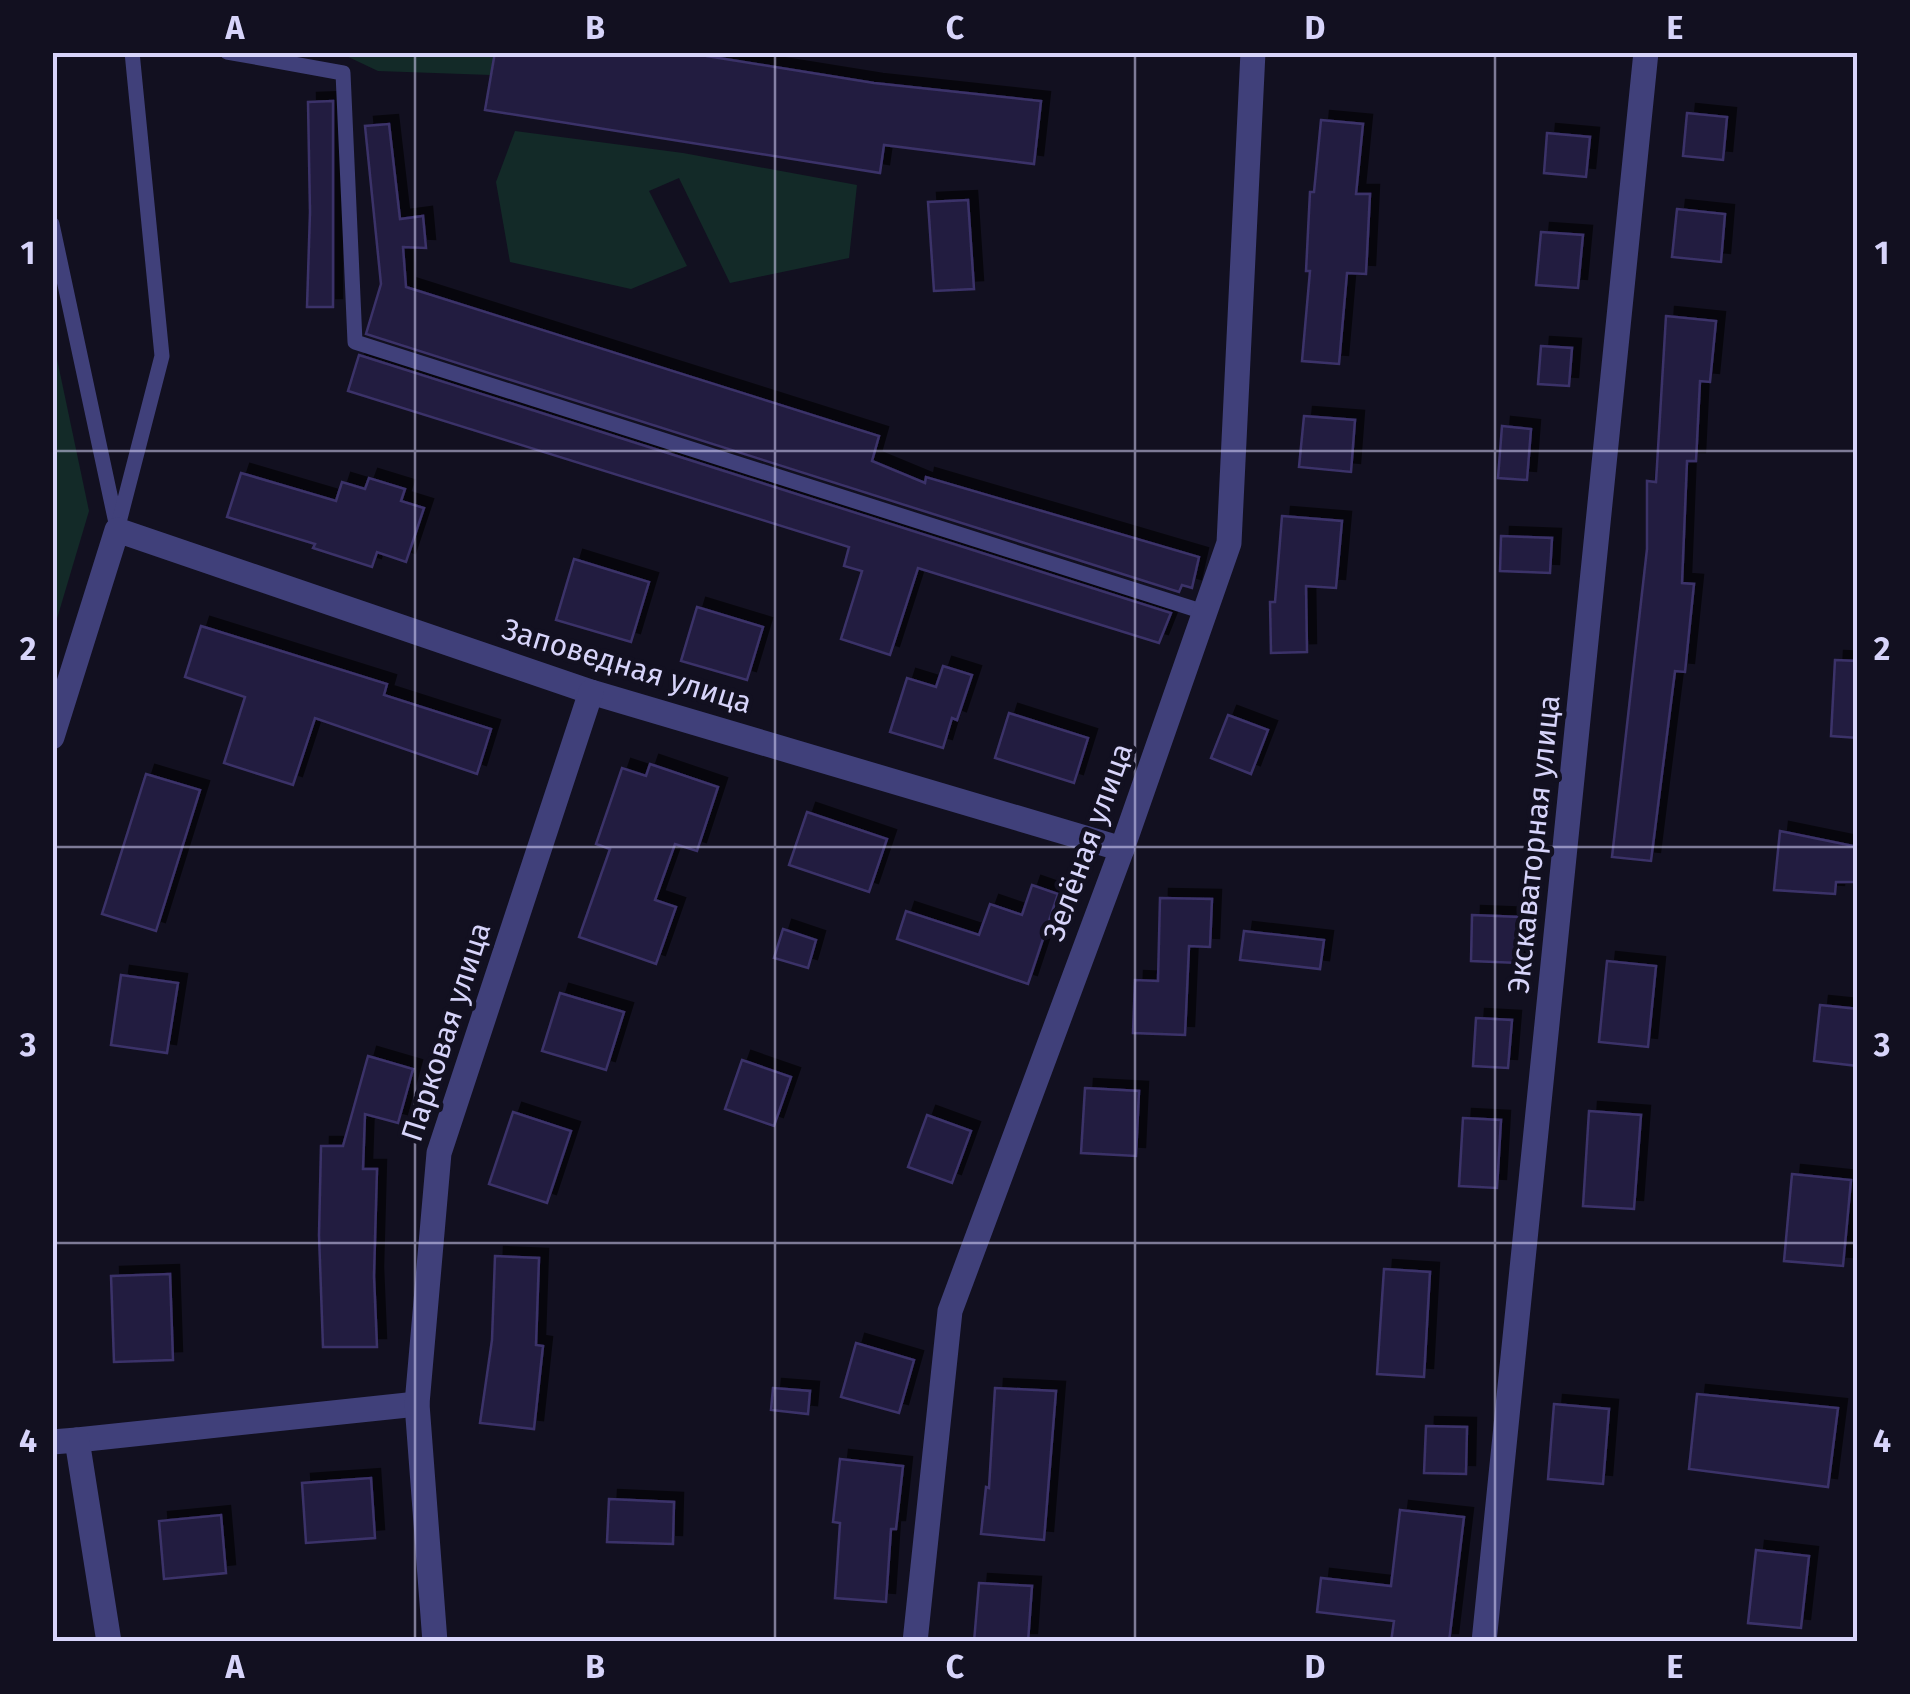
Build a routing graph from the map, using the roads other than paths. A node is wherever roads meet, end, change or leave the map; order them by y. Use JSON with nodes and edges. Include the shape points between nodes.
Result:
{"nodes":[{"id":1,"x":132,"y":52,"type":"edge"},
{"id":2,"x":227,"y":52,"type":"edge"},
{"id":3,"x":1253,"y":52,"type":"edge"},
{"id":4,"x":1646,"y":52,"type":"edge"},
{"id":5,"x":52,"y":224,"type":"edge"},
{"id":6,"x":118,"y":530,"type":"junction"},
{"id":7,"x":1207,"y":613,"type":"junction"},
{"id":8,"x":590,"y":692,"type":"junction"},
{"id":9,"x":52,"y":737,"type":"edge"},
{"id":10,"x":1122,"y":849,"type":"junction"},
{"id":11,"x":417,"y":1404,"type":"junction"},
{"id":12,"x":65,"y":1441,"type":"edge"},
{"id":13,"x":109,"y":1642,"type":"edge"},
{"id":14,"x":436,"y":1642,"type":"edge"},
{"id":15,"x":915,"y":1642,"type":"edge"},
{"id":16,"x":1484,"y":1642,"type":"edge"}],
"edges":[{"from":1,"to":6,"type":"lane","via":[[162,356]]},
{"from":2,"to":7,"type":"lane","via":[[342,74],[355,342]]},
{"from":3,"to":7,"type":"street","name":"Зелёная улица","via":[[1229,543]]},
{"from":4,"to":16,"type":"street","name":"Экскаваторная улица"},
{"from":5,"to":6,"type":"lane"},
{"from":6,"to":8,"type":"street","name":"Заповедная улица"},
{"from":6,"to":9,"type":"street"},
{"from":7,"to":10,"type":"street","name":"Зелёная улица"},
{"from":8,"to":10,"type":"street","name":"Заповедная улица"},
{"from":8,"to":11,"type":"street","name":"Парковая улица","via":[[439,1153]]},
{"from":10,"to":15,"type":"street","name":"Зелёная улица","via":[[950,1311]]},
{"from":11,"to":12,"type":"street"},
{"from":11,"to":14,"type":"street","name":"Парковая улица"},
{"from":12,"to":13,"type":"street"}]}
